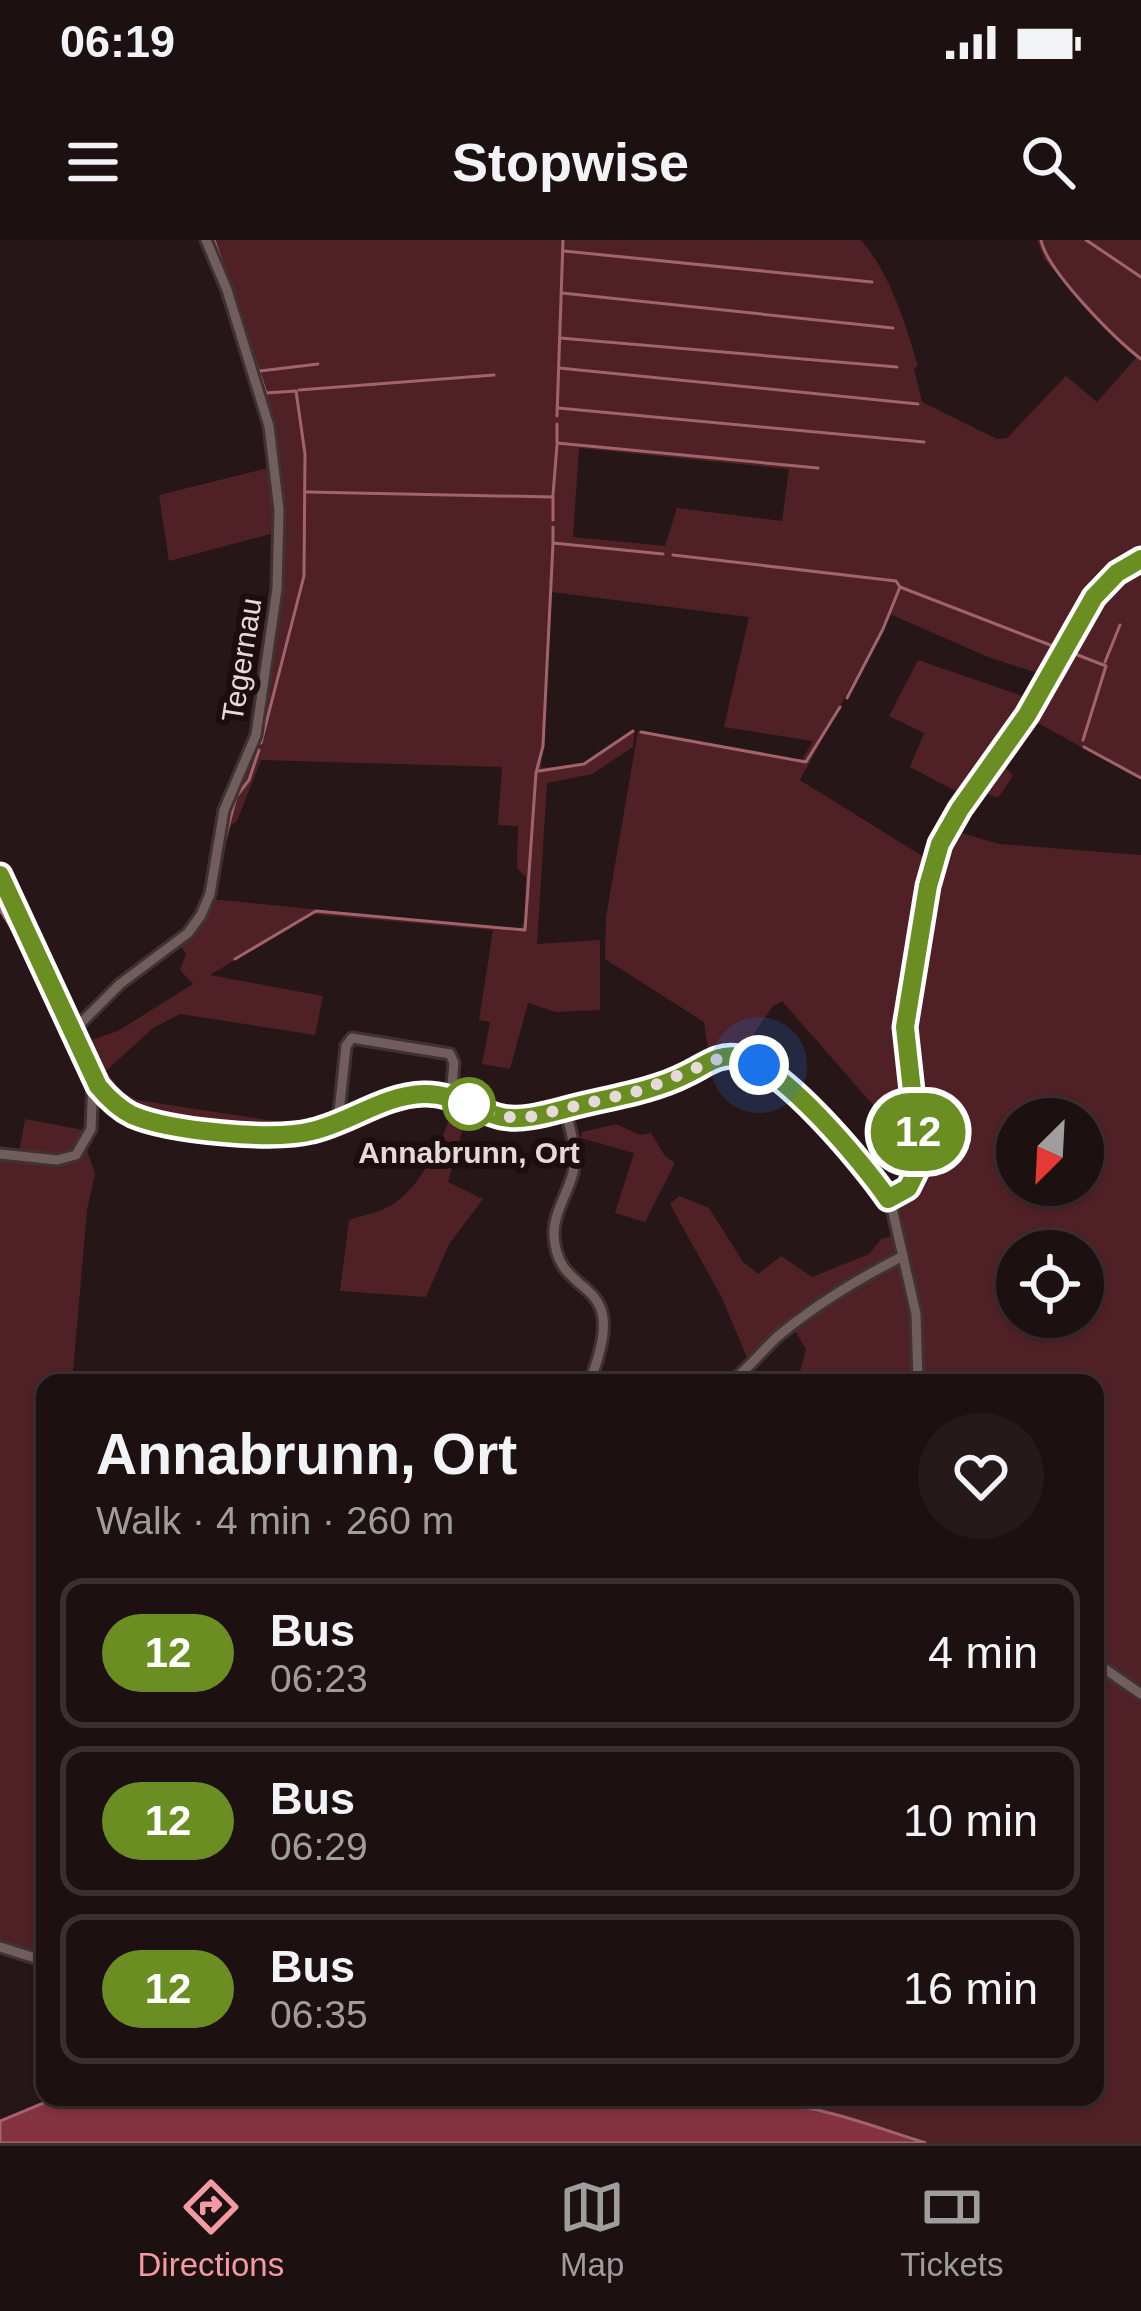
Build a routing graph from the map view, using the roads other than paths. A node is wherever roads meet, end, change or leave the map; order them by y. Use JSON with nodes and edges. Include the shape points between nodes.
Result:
{"nodes":[{"id":1,"x":206,"y":240,"type":"edge"},
{"id":2,"x":1141,"y":559,"type":"edge"},
{"id":3,"x":0,"y":875,"type":"edge"},
{"id":4,"x":73,"y":1031,"type":"junction"},
{"id":5,"x":94,"y":1078,"type":"junction"},
{"id":6,"x":451,"y":1097,"type":"junction"},
{"id":7,"x":565,"y":1109,"type":"junction"},
{"id":8,"x":338,"y":1122,"type":"junction"},
{"id":9,"x":0,"y":1154,"type":"edge"},
{"id":10,"x":888,"y":1199,"type":"junction"},
{"id":11,"x":903,"y":1256,"type":"junction"},
{"id":12,"x":592,"y":1374,"type":"edge"},
{"id":13,"x":739,"y":1374,"type":"edge"},
{"id":14,"x":918,"y":1374,"type":"edge"},
{"id":15,"x":1104,"y":1668,"type":"edge"},
{"id":16,"x":1141,"y":1694,"type":"edge"},
{"id":17,"x":0,"y":1947,"type":"edge"},
{"id":18,"x":36,"y":1958,"type":"edge"}],
"edges":[{"from":1,"to":4,"type":"street","name":"Tegernau","via":[[269,426],[280,510],[256,735],[224,810],[201,915]]},
{"from":2,"to":10,"type":"street","via":[[1094,597],[940,844],[905,1027],[920,1164],[908,1188]]},
{"from":3,"to":4,"type":"street"},
{"from":4,"to":5,"type":"street"},
{"from":5,"to":8,"type":"street","via":[[113,1103],[138,1117],[268,1136]]},
{"from":5,"to":9,"type":"street","via":[[89,1136],[76,1155]]},
{"from":6,"to":7,"type":"street","via":[[503,1117]]},
{"from":6,"to":8,"type":"street","via":[[398,1098]]},
{"from":6,"to":8,"type":"street","via":[[450,1054],[352,1038]]},
{"from":7,"to":10,"type":"street","via":[[677,1078],[717,1058],[742,1058],[808,1106]]},
{"from":7,"to":12,"type":"street","via":[[574,1161],[554,1237],[563,1262],[604,1310]]},
{"from":10,"to":11,"type":"street"},
{"from":11,"to":13,"type":"street","via":[[841,1288]]},
{"from":11,"to":14,"type":"street"},
{"from":15,"to":16,"type":"street"},
{"from":17,"to":18,"type":"street"}]}
